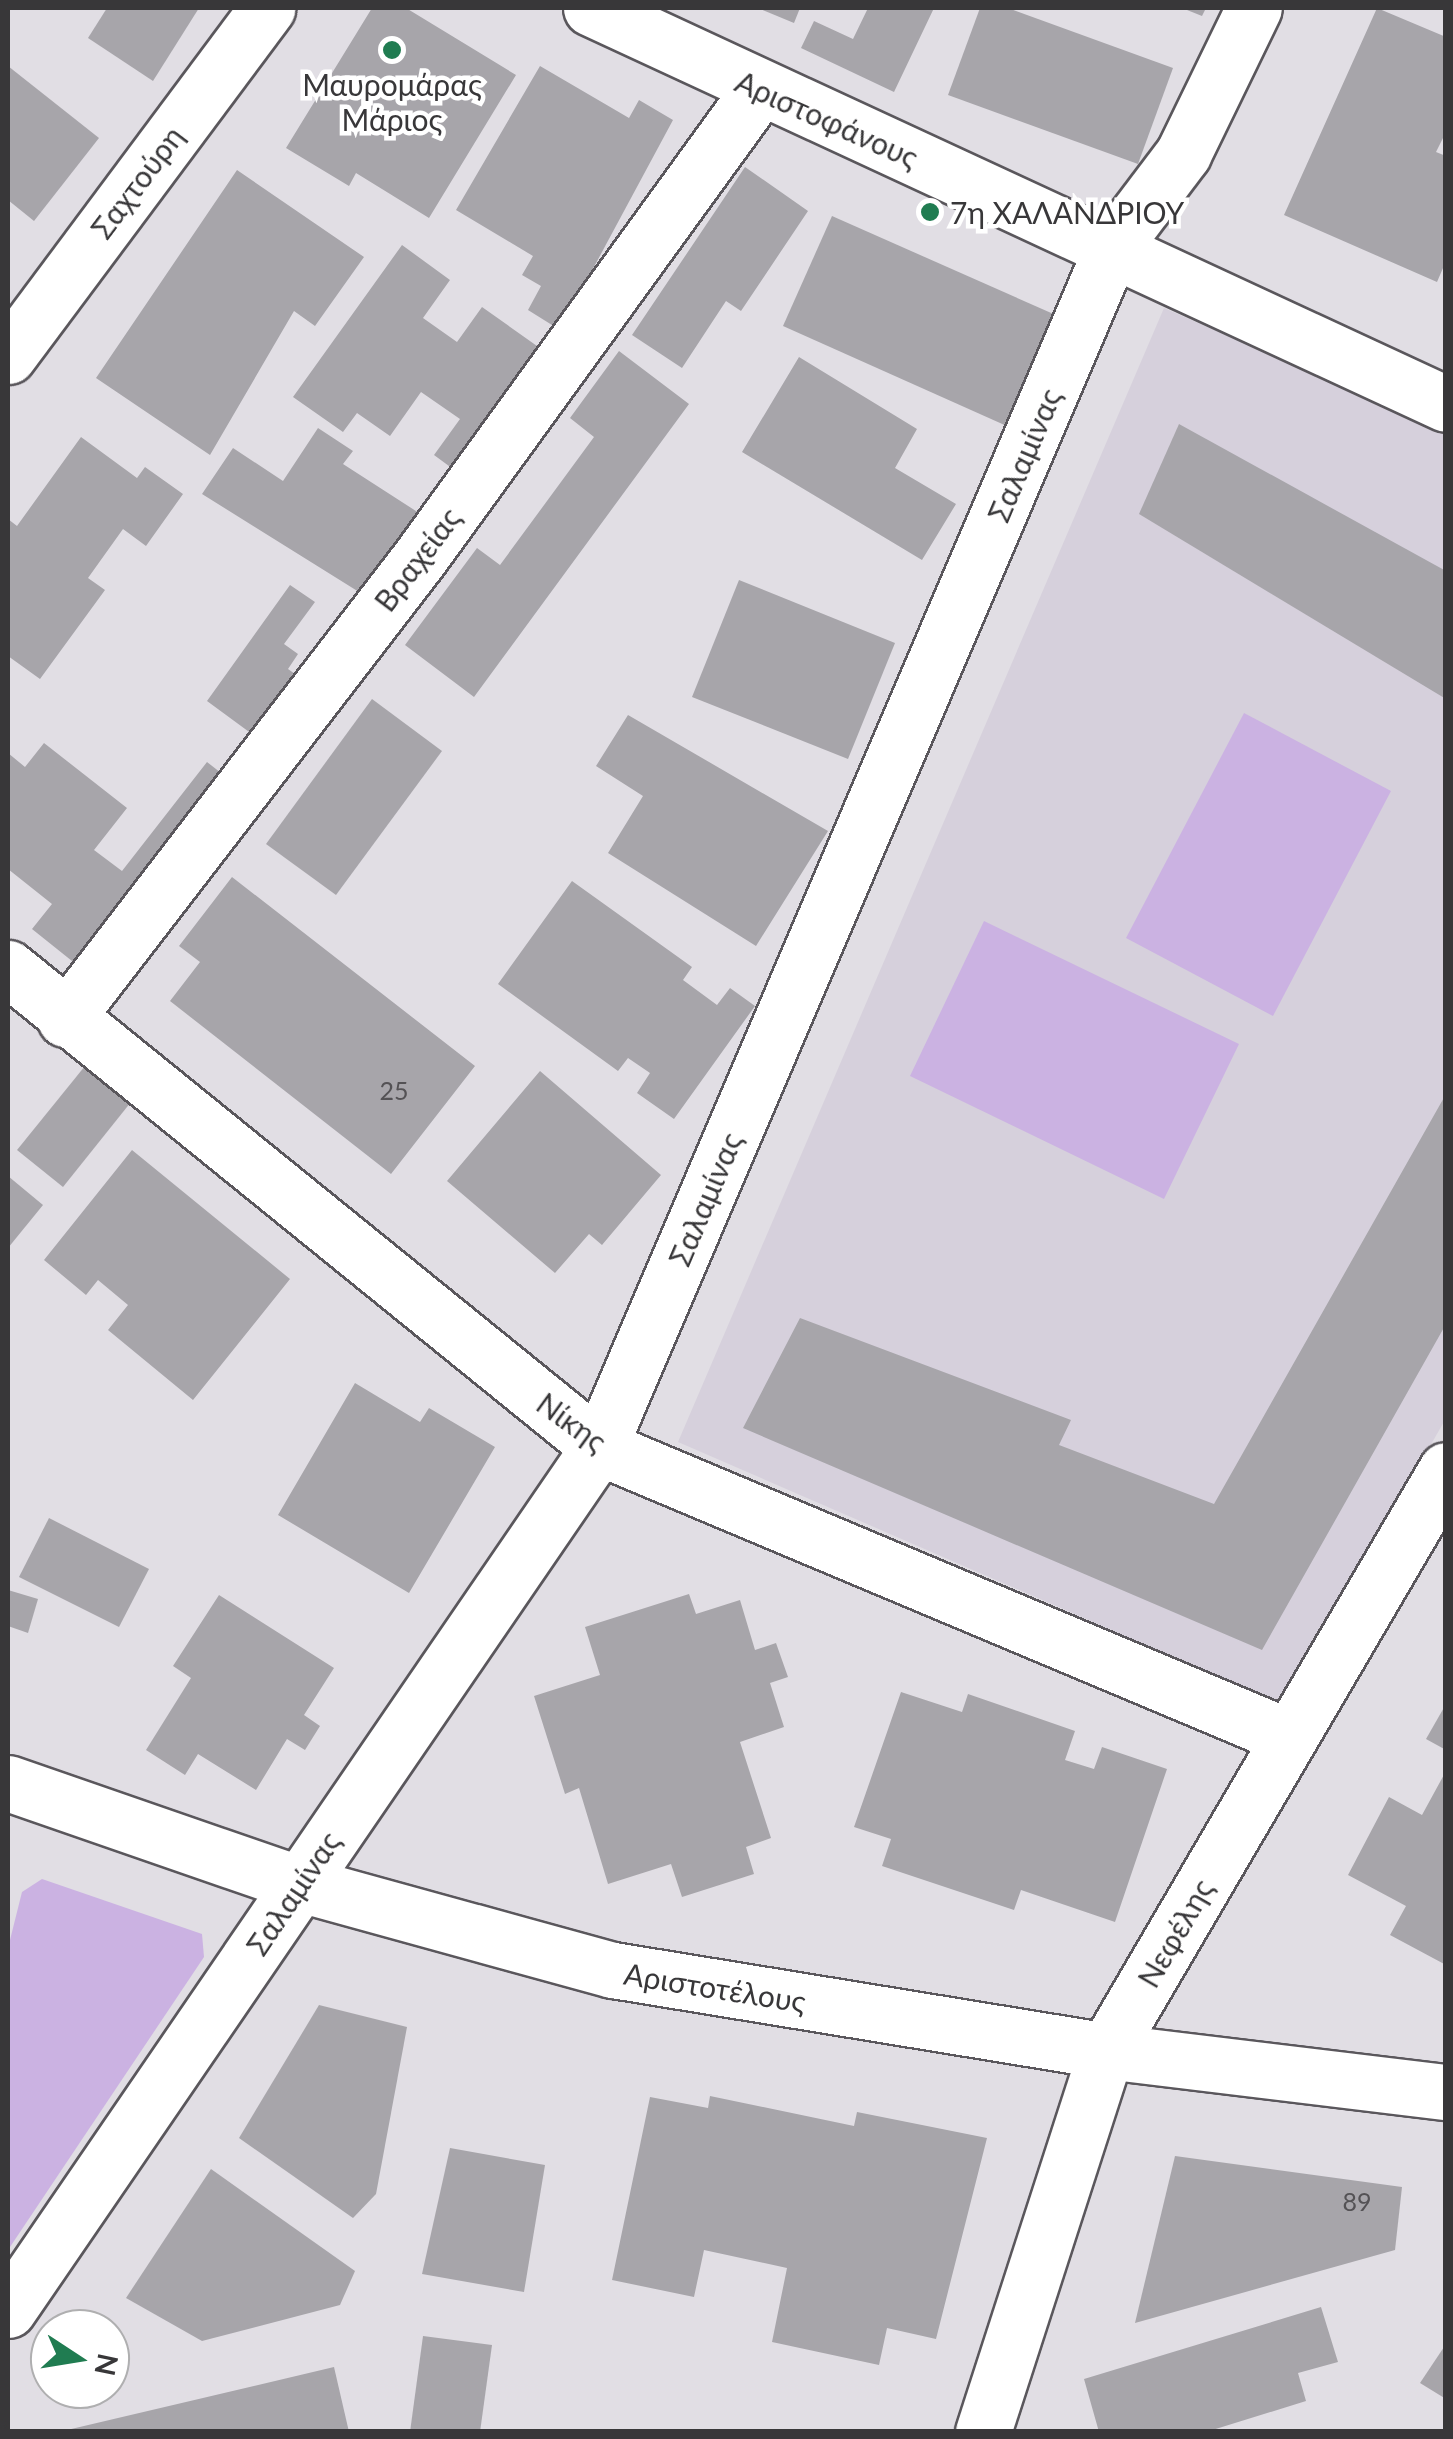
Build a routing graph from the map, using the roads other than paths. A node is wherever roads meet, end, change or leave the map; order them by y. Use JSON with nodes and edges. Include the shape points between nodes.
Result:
{"nodes":[{"id":1,"x":267,"y":8,"type":"edge"},
{"id":2,"x":590,"y":8,"type":"edge"},
{"id":3,"x":1254,"y":8,"type":"edge"},
{"id":4,"x":759,"y":90,"type":"junction"},
{"id":5,"x":1112,"y":248,"type":"junction"},
{"id":6,"x":26,"y":293,"type":"edge"},
{"id":7,"x":8,"y":356,"type":"edge"},
{"id":8,"x":1446,"y":404,"type":"edge"},
{"id":9,"x":8,"y":968,"type":"edge"},
{"id":10,"x":65,"y":1019,"type":"junction"},
{"id":11,"x":599,"y":1447,"type":"junction"},
{"id":12,"x":1446,"y":1470,"type":"edge"},
{"id":13,"x":1288,"y":1738,"type":"junction"},
{"id":14,"x":8,"y":1783,"type":"edge"},
{"id":15,"x":300,"y":1884,"type":"junction"},
{"id":16,"x":1106,"y":2051,"type":"junction"},
{"id":17,"x":1446,"y":2092,"type":"edge"},
{"id":18,"x":8,"y":2310,"type":"edge"},
{"id":19,"x":983,"y":2432,"type":"edge"}],
"edges":[{"from":1,"to":6,"type":"street","name":"Σαχτούρη"},
{"from":2,"to":4,"type":"street","name":"Αριστοφάνους"},
{"from":3,"to":5,"type":"street","name":"Σαλαμίνας","via":[[1184,154]]},
{"from":4,"to":5,"type":"street","name":"Αριστοφάνους"},
{"from":4,"to":10,"type":"street","name":"Βραχείας","via":[[421,556]]},
{"from":5,"to":8,"type":"street","name":"Αριστοφάνους"},
{"from":5,"to":11,"type":"street","name":"Σαλαμίνας"},
{"from":6,"to":7,"type":"street","name":"Σαχτούρη"},
{"from":9,"to":10,"type":"street","name":"Νίκης"},
{"from":10,"to":11,"type":"street","name":"Νίκης"},
{"from":11,"to":13,"type":"street","name":"Νίκης"},
{"from":11,"to":15,"type":"street","name":"Σαλαμίνας"},
{"from":12,"to":13,"type":"street","name":"Νεφέλης"},
{"from":13,"to":16,"type":"street","name":"Νεφέλης"},
{"from":14,"to":15,"type":"street","name":"Αριστοτέλους"},
{"from":15,"to":16,"type":"street","name":"Αριστοτέλους","via":[[613,1970]]},
{"from":15,"to":18,"type":"street","name":"Σαλαμίνας"},
{"from":16,"to":17,"type":"street","name":"Αριστοτέλους"},
{"from":16,"to":19,"type":"street","name":"Νεφέλης"}]}
